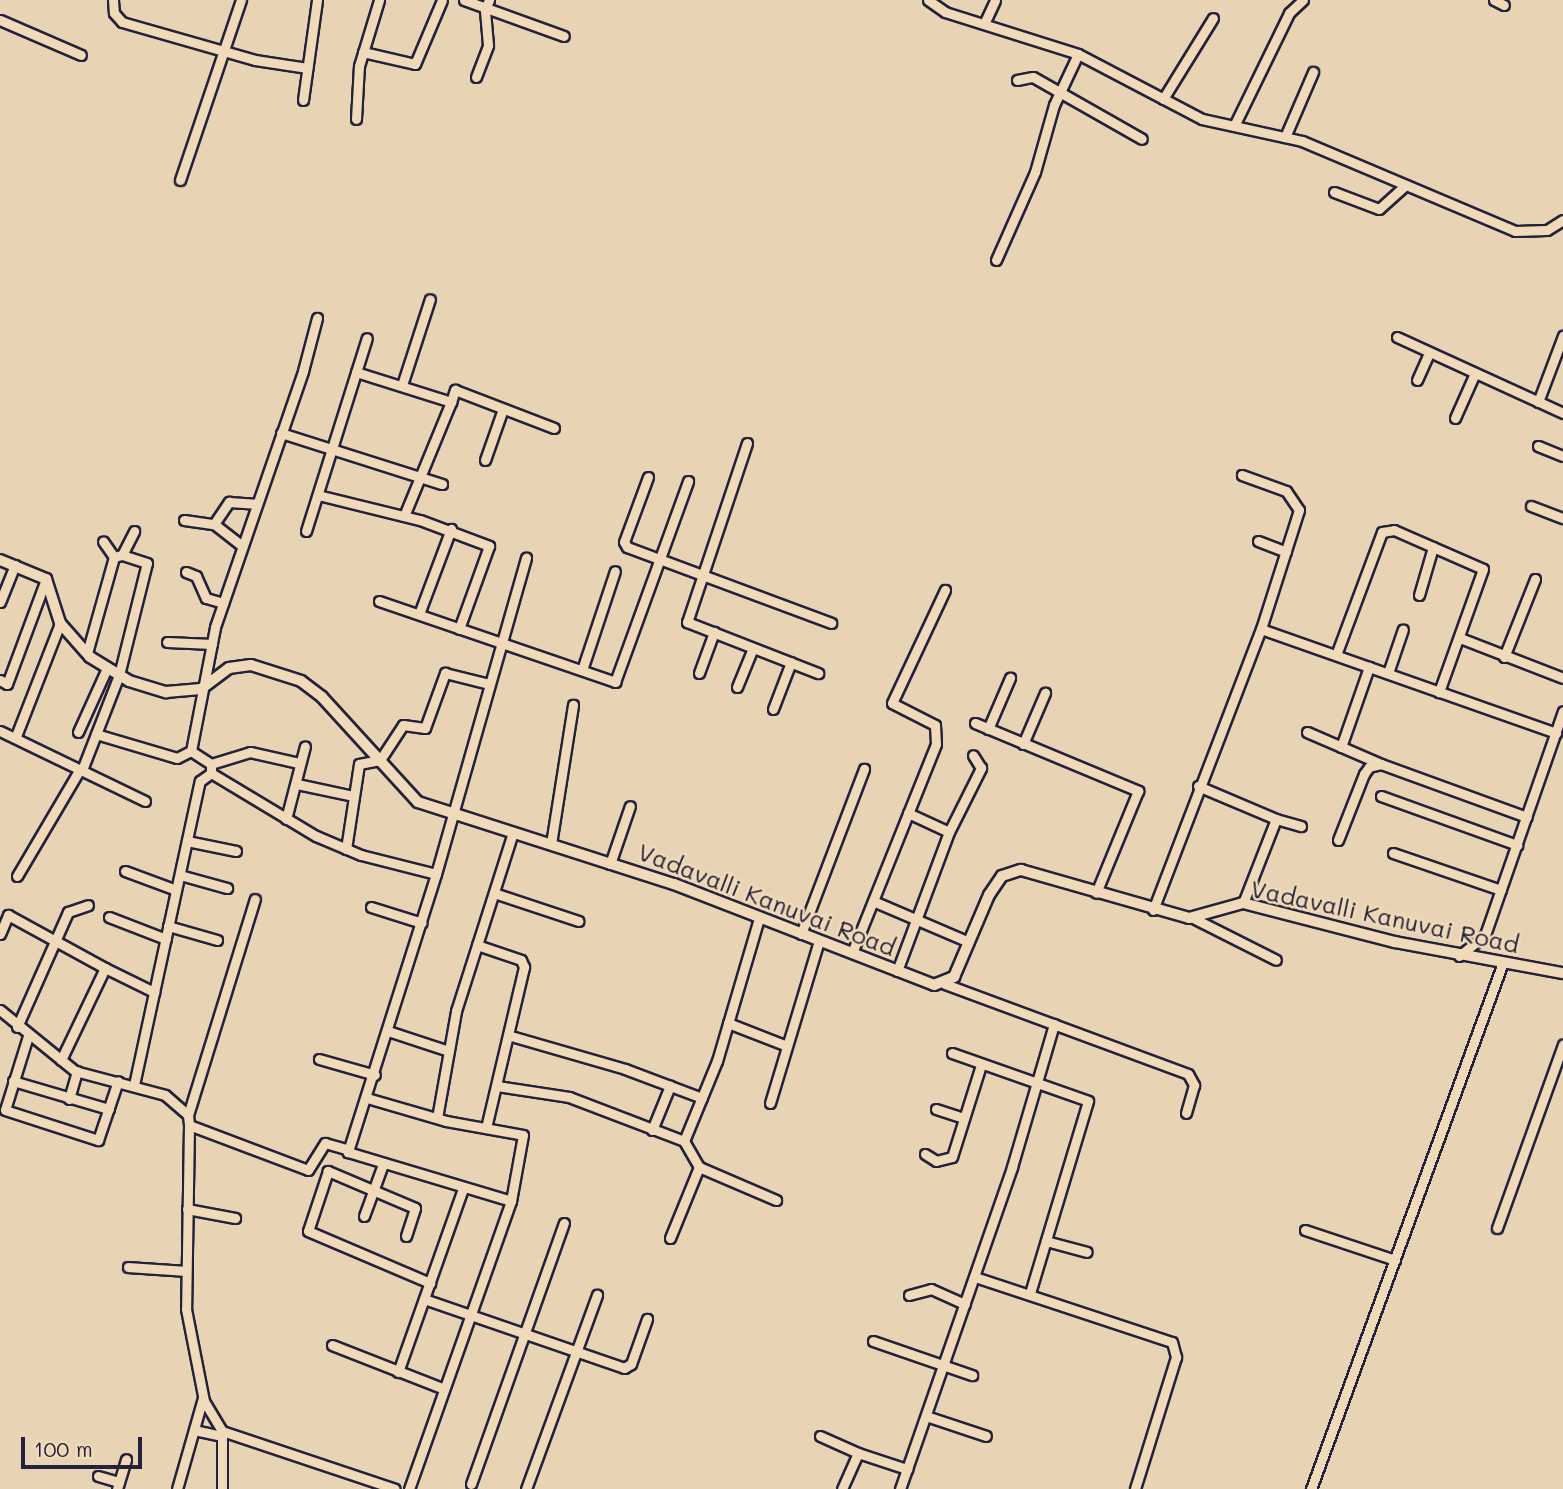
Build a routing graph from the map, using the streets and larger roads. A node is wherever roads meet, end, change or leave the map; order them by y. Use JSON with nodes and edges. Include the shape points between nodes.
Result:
{"nodes":[{"id":1,"x":113,"y":0,"type":"edge"},
{"id":2,"x":241,"y":0,"type":"edge"},
{"id":3,"x":317,"y":0,"type":"edge"},
{"id":4,"x":379,"y":0,"type":"edge"},
{"id":5,"x":442,"y":0,"type":"edge"},
{"id":6,"x":464,"y":0,"type":"edge"},
{"id":7,"x":995,"y":0,"type":"edge"},
{"id":8,"x":1303,"y":0,"type":"edge"},
{"id":9,"x":1494,"y":0,"type":"edge"},
{"id":10,"x":934,"y":2,"type":"edge"},
{"id":11,"x":487,"y":5,"type":"edge"},
{"id":12,"x":1504,"y":5,"type":"dead end"},
{"id":13,"x":1213,"y":18,"type":"dead end"},
{"id":14,"x":0,"y":20,"type":"edge"},
{"id":15,"x":984,"y":24,"type":"junction"},
{"id":16,"x":564,"y":36,"type":"dead end"},
{"id":17,"x":224,"y":51,"type":"junction"},
{"id":18,"x":363,"y":52,"type":"junction"},
{"id":19,"x":1078,"y":54,"type":"junction"},
{"id":20,"x":81,"y":55,"type":"dead end"},
{"id":21,"x":307,"y":68,"type":"junction"},
{"id":22,"x":1313,"y":72,"type":"dead end"},
{"id":23,"x":476,"y":77,"type":"dead end"},
{"id":24,"x":1017,"y":80,"type":"dead end"},
{"id":25,"x":1061,"y":90,"type":"junction"},
{"id":26,"x":1163,"y":99,"type":"junction"},
{"id":27,"x":303,"y":100,"type":"dead end"},
{"id":28,"x":356,"y":119,"type":"dead end"},
{"id":29,"x":1234,"y":126,"type":"junction"},
{"id":30,"x":1285,"y":137,"type":"junction"},
{"id":31,"x":1142,"y":139,"type":"dead end"},
{"id":32,"x":180,"y":180,"type":"dead end"},
{"id":33,"x":1406,"y":185,"type":"junction"},
{"id":34,"x":1334,"y":192,"type":"dead end"},
{"id":35,"x":1563,"y":220,"type":"edge"},
{"id":36,"x":996,"y":260,"type":"dead end"},
{"id":37,"x":430,"y":299,"type":"dead end"},
{"id":38,"x":317,"y":318,"type":"dead end"},
{"id":39,"x":1563,"y":336,"type":"edge"},
{"id":40,"x":1397,"y":337,"type":"dead end"},
{"id":41,"x":368,"y":338,"type":"dead end"},
{"id":42,"x":1429,"y":353,"type":"junction"},
{"id":43,"x":356,"y":372,"type":"junction"},
{"id":44,"x":1475,"y":373,"type":"junction"},
{"id":45,"x":1417,"y":380,"type":"dead end"},
{"id":46,"x":402,"y":386,"type":"junction"},
{"id":47,"x":451,"y":402,"type":"junction"},
{"id":48,"x":1538,"y":402,"type":"junction"},
{"id":49,"x":503,"y":409,"type":"junction"},
{"id":50,"x":1563,"y":413,"type":"edge"},
{"id":51,"x":1455,"y":418,"type":"dead end"},
{"id":52,"x":554,"y":428,"type":"dead end"},
{"id":53,"x":281,"y":433,"type":"junction"},
{"id":54,"x":747,"y":443,"type":"dead end"},
{"id":55,"x":1538,"y":446,"type":"dead end"},
{"id":56,"x":331,"y":451,"type":"junction"},
{"id":57,"x":1563,"y":456,"type":"edge"},
{"id":58,"x":485,"y":460,"type":"dead end"},
{"id":59,"x":422,"y":474,"type":"junction"},
{"id":60,"x":1242,"y":475,"type":"dead end"},
{"id":61,"x":648,"y":477,"type":"dead end"},
{"id":62,"x":688,"y":481,"type":"dead end"},
{"id":63,"x":442,"y":484,"type":"dead end"},
{"id":64,"x":318,"y":495,"type":"junction"},
{"id":65,"x":255,"y":504,"type":"junction"},
{"id":66,"x":1531,"y":506,"type":"dead end"},
{"id":67,"x":404,"y":516,"type":"junction"},
{"id":68,"x":1563,"y":518,"type":"edge"},
{"id":69,"x":184,"y":520,"type":"dead end"},
{"id":70,"x":214,"y":524,"type":"junction"},
{"id":71,"x":452,"y":529,"type":"junction"},
{"id":72,"x":134,"y":531,"type":"dead end"},
{"id":73,"x":306,"y":531,"type":"dead end"},
{"id":74,"x":103,"y":541,"type":"dead end"},
{"id":75,"x":1258,"y":541,"type":"dead end"},
{"id":76,"x":242,"y":546,"type":"junction"},
{"id":77,"x":1433,"y":547,"type":"junction"},
{"id":78,"x":1286,"y":552,"type":"junction"},
{"id":79,"x":118,"y":556,"type":"junction"},
{"id":80,"x":526,"y":558,"type":"dead end"},
{"id":81,"x":0,"y":560,"type":"edge"},
{"id":82,"x":659,"y":561,"type":"junction"},
{"id":83,"x":15,"y":565,"type":"junction"},
{"id":84,"x":615,"y":571,"type":"dead end"},
{"id":85,"x":186,"y":572,"type":"dead end"},
{"id":86,"x":702,"y":577,"type":"junction"},
{"id":87,"x":46,"y":579,"type":"junction"},
{"id":88,"x":1535,"y":579,"type":"dead end"},
{"id":89,"x":945,"y":590,"type":"dead end"},
{"id":90,"x":1419,"y":595,"type":"dead end"},
{"id":91,"x":379,"y":601,"type":"dead end"},
{"id":92,"x":0,"y":602,"type":"edge"},
{"id":93,"x":223,"y":603,"type":"junction"},
{"id":94,"x":419,"y":614,"type":"junction"},
{"id":95,"x":60,"y":623,"type":"junction"},
{"id":96,"x":831,"y":623,"type":"dead end"},
{"id":97,"x":459,"y":629,"type":"junction"},
{"id":98,"x":1261,"y":629,"type":"junction"},
{"id":99,"x":1403,"y":629,"type":"dead end"},
{"id":100,"x":714,"y":632,"type":"junction"},
{"id":101,"x":1460,"y":638,"type":"junction"},
{"id":102,"x":167,"y":642,"type":"dead end"},
{"id":103,"x":501,"y":643,"type":"junction"},
{"id":104,"x":212,"y":644,"type":"junction"},
{"id":105,"x":753,"y":648,"type":"junction"},
{"id":106,"x":87,"y":653,"type":"junction"},
{"id":107,"x":1336,"y":655,"type":"junction"},
{"id":108,"x":1504,"y":656,"type":"junction"},
{"id":109,"x":791,"y":662,"type":"junction"},
{"id":110,"x":1370,"y":667,"type":"junction"},
{"id":111,"x":107,"y":668,"type":"junction"},
{"id":112,"x":582,"y":670,"type":"junction"},
{"id":113,"x":699,"y":673,"type":"dead end"},
{"id":114,"x":818,"y":673,"type":"dead end"},
{"id":115,"x":1388,"y":673,"type":"junction"},
{"id":116,"x":119,"y":675,"type":"junction"},
{"id":117,"x":1010,"y":678,"type":"dead end"},
{"id":118,"x":1563,"y":678,"type":"edge"},
{"id":119,"x":0,"y":680,"type":"edge"},
{"id":120,"x":489,"y":684,"type":"junction"},
{"id":121,"x":737,"y":687,"type":"dead end"},
{"id":122,"x":201,"y":689,"type":"junction"},
{"id":123,"x":1045,"y":692,"type":"dead end"},
{"id":124,"x":1439,"y":692,"type":"junction"},
{"id":125,"x":573,"y":705,"type":"dead end"},
{"id":126,"x":772,"y":709,"type":"dead end"},
{"id":127,"x":1563,"y":711,"type":"edge"},
{"id":128,"x":975,"y":723,"type":"dead end"},
{"id":129,"x":988,"y":729,"type":"junction"},
{"id":130,"x":0,"y":731,"type":"edge"},
{"id":131,"x":78,"y":732,"type":"dead end"},
{"id":132,"x":1307,"y":732,"type":"dead end"},
{"id":133,"x":1556,"y":733,"type":"junction"},
{"id":134,"x":96,"y":734,"type":"junction"},
{"id":135,"x":16,"y":736,"type":"junction"},
{"id":136,"x":1023,"y":744,"type":"junction"},
{"id":137,"x":305,"y":747,"type":"dead end"},
{"id":138,"x":1341,"y":747,"type":"junction"},
{"id":139,"x":191,"y":751,"type":"junction"},
{"id":140,"x":973,"y":755,"type":"dead end"},
{"id":141,"x":380,"y":760,"type":"junction"},
{"id":142,"x":299,"y":763,"type":"junction"},
{"id":143,"x":1381,"y":764,"type":"junction"},
{"id":144,"x":211,"y":768,"type":"junction"},
{"id":145,"x":81,"y":769,"type":"junction"},
{"id":146,"x":864,"y":769,"type":"dead end"},
{"id":147,"x":297,"y":784,"type":"junction"},
{"id":148,"x":1198,"y":786,"type":"junction"},
{"id":149,"x":353,"y":796,"type":"junction"},
{"id":150,"x":1381,"y":796,"type":"dead end"},
{"id":151,"x":145,"y":801,"type":"dead end"},
{"id":152,"x":630,"y":806,"type":"dead end"},
{"id":153,"x":453,"y":813,"type":"junction"},
{"id":154,"x":908,"y":813,"type":"junction"},
{"id":155,"x":1527,"y":817,"type":"junction"},
{"id":156,"x":286,"y":819,"type":"junction"},
{"id":157,"x":1276,"y":819,"type":"junction"},
{"id":158,"x":1301,"y":826,"type":"dead end"},
{"id":159,"x":513,"y":832,"type":"junction"},
{"id":160,"x":949,"y":832,"type":"junction"},
{"id":161,"x":187,"y":841,"type":"junction"},
{"id":162,"x":1338,"y":841,"type":"dead end"},
{"id":163,"x":551,"y":844,"type":"junction"},
{"id":164,"x":1517,"y":845,"type":"junction"},
{"id":165,"x":346,"y":849,"type":"junction"},
{"id":166,"x":236,"y":851,"type":"dead end"},
{"id":167,"x":1393,"y":852,"type":"dead end"},
{"id":168,"x":610,"y":863,"type":"junction"},
{"id":169,"x":125,"y":871,"type":"dead end"},
{"id":170,"x":436,"y":874,"type":"junction"},
{"id":171,"x":180,"y":875,"type":"junction"},
{"id":172,"x":17,"y":876,"type":"dead end"},
{"id":173,"x":227,"y":888,"type":"dead end"},
{"id":174,"x":176,"y":890,"type":"junction"},
{"id":175,"x":1501,"y":890,"type":"junction"},
{"id":176,"x":494,"y":893,"type":"junction"},
{"id":177,"x":1096,"y":893,"type":"junction"},
{"id":178,"x":254,"y":899,"type":"dead end"},
{"id":179,"x":873,"y":901,"type":"junction"},
{"id":180,"x":1243,"y":903,"type":"junction"},
{"id":181,"x":88,"y":905,"type":"dead end"},
{"id":182,"x":371,"y":907,"type":"dead end"},
{"id":183,"x":1153,"y":909,"type":"junction"},
{"id":184,"x":109,"y":917,"type":"dead end"},
{"id":185,"x":1191,"y":917,"type":"junction"},
{"id":186,"x":760,"y":918,"type":"junction"},
{"id":187,"x":916,"y":919,"type":"junction"},
{"id":188,"x":578,"y":921,"type":"dead end"},
{"id":189,"x":422,"y":923,"type":"junction"},
{"id":190,"x":168,"y":926,"type":"junction"},
{"id":191,"x":0,"y":934,"type":"edge"},
{"id":192,"x":801,"y":934,"type":"junction"},
{"id":193,"x":1485,"y":935,"type":"junction"},
{"id":194,"x":166,"y":939,"type":"junction"},
{"id":195,"x":52,"y":940,"type":"junction"},
{"id":196,"x":217,"y":940,"type":"dead end"},
{"id":197,"x":818,"y":941,"type":"junction"},
{"id":198,"x":969,"y":942,"type":"junction"},
{"id":199,"x":477,"y":945,"type":"junction"},
{"id":200,"x":852,"y":953,"type":"junction"},
{"id":201,"x":1459,"y":956,"type":"junction"},
{"id":202,"x":1276,"y":960,"type":"dead end"},
{"id":203,"x":1477,"y":960,"type":"junction"},
{"id":204,"x":1502,"y":965,"type":"junction"},
{"id":205,"x":105,"y":968,"type":"junction"},
{"id":206,"x":897,"y":971,"type":"junction"},
{"id":207,"x":1563,"y":973,"type":"edge"},
{"id":208,"x":945,"y":984,"type":"junction"},
{"id":209,"x":154,"y":992,"type":"junction"},
{"id":210,"x":0,"y":1010,"type":"edge"},
{"id":211,"x":728,"y":1023,"type":"junction"},
{"id":212,"x":1055,"y":1024,"type":"junction"},
{"id":213,"x":17,"y":1027,"type":"junction"},
{"id":214,"x":388,"y":1031,"type":"junction"},
{"id":215,"x":28,"y":1036,"type":"junction"},
{"id":216,"x":511,"y":1036,"type":"junction"},
{"id":217,"x":1563,"y":1045,"type":"edge"},
{"id":218,"x":787,"y":1046,"type":"junction"},
{"id":219,"x":449,"y":1051,"type":"junction"},
{"id":220,"x":952,"y":1053,"type":"dead end"},
{"id":221,"x":319,"y":1059,"type":"dead end"},
{"id":222,"x":61,"y":1060,"type":"junction"},
{"id":223,"x":981,"y":1065,"type":"junction"},
{"id":224,"x":77,"y":1072,"type":"junction"},
{"id":225,"x":375,"y":1075,"type":"junction"},
{"id":226,"x":13,"y":1081,"type":"junction"},
{"id":227,"x":118,"y":1081,"type":"junction"},
{"id":228,"x":1037,"y":1083,"type":"junction"},
{"id":229,"x":134,"y":1085,"type":"junction"},
{"id":230,"x":497,"y":1086,"type":"junction"},
{"id":231,"x":670,"y":1086,"type":"junction"},
{"id":232,"x":367,"y":1098,"type":"junction"},
{"id":233,"x":702,"y":1098,"type":"junction"},
{"id":234,"x":69,"y":1099,"type":"junction"},
{"id":235,"x":770,"y":1103,"type":"dead end"},
{"id":236,"x":109,"y":1109,"type":"junction"},
{"id":237,"x":936,"y":1109,"type":"dead end"},
{"id":238,"x":1186,"y":1113,"type":"dead end"},
{"id":239,"x":437,"y":1118,"type":"junction"},
{"id":240,"x":964,"y":1118,"type":"junction"},
{"id":241,"x":188,"y":1120,"type":"junction"},
{"id":242,"x":486,"y":1128,"type":"junction"},
{"id":243,"x":652,"y":1130,"type":"junction"},
{"id":244,"x":684,"y":1141,"type":"junction"},
{"id":245,"x":349,"y":1150,"type":"junction"},
{"id":246,"x":925,"y":1154,"type":"dead end"},
{"id":247,"x":383,"y":1164,"type":"junction"},
{"id":248,"x":699,"y":1167,"type":"junction"},
{"id":249,"x":463,"y":1188,"type":"junction"},
{"id":250,"x":373,"y":1191,"type":"junction"},
{"id":251,"x":776,"y":1200,"type":"dead end"},
{"id":252,"x":511,"y":1201,"type":"junction"},
{"id":253,"x":187,"y":1209,"type":"junction"},
{"id":254,"x":363,"y":1216,"type":"dead end"},
{"id":255,"x":234,"y":1217,"type":"dead end"},
{"id":256,"x":564,"y":1223,"type":"dead end"},
{"id":257,"x":1497,"y":1228,"type":"dead end"},
{"id":258,"x":1305,"y":1230,"type":"dead end"},
{"id":259,"x":406,"y":1236,"type":"dead end"},
{"id":260,"x":670,"y":1238,"type":"dead end"},
{"id":261,"x":1046,"y":1241,"type":"junction"},
{"id":262,"x":1087,"y":1252,"type":"dead end"},
{"id":263,"x":1395,"y":1261,"type":"junction"},
{"id":264,"x":128,"y":1267,"type":"dead end"},
{"id":265,"x":186,"y":1271,"type":"junction"},
{"id":266,"x":975,"y":1277,"type":"junction"},
{"id":267,"x":429,"y":1283,"type":"junction"},
{"id":268,"x":1030,"y":1293,"type":"junction"},
{"id":269,"x":909,"y":1295,"type":"dead end"},
{"id":270,"x":597,"y":1296,"type":"dead end"},
{"id":271,"x":424,"y":1299,"type":"junction"},
{"id":272,"x":965,"y":1304,"type":"junction"},
{"id":273,"x":469,"y":1315,"type":"junction"},
{"id":274,"x":647,"y":1319,"type":"dead end"},
{"id":275,"x":525,"y":1334,"type":"junction"},
{"id":276,"x":873,"y":1341,"type":"dead end"},
{"id":277,"x":332,"y":1345,"type":"dead end"},
{"id":278,"x":577,"y":1352,"type":"junction"},
{"id":279,"x":944,"y":1366,"type":"junction"},
{"id":280,"x":398,"y":1373,"type":"junction"},
{"id":281,"x":972,"y":1375,"type":"dead end"},
{"id":282,"x":442,"y":1388,"type":"junction"},
{"id":283,"x":203,"y":1396,"type":"junction"},
{"id":284,"x":926,"y":1416,"type":"junction"},
{"id":285,"x":194,"y":1430,"type":"junction"},
{"id":286,"x":222,"y":1433,"type":"junction"},
{"id":287,"x":820,"y":1436,"type":"dead end"},
{"id":288,"x":986,"y":1436,"type":"dead end"},
{"id":289,"x":858,"y":1453,"type":"junction"},
{"id":290,"x":126,"y":1459,"type":"dead end"},
{"id":291,"x":907,"y":1469,"type":"junction"},
{"id":292,"x":98,"y":1476,"type":"dead end"},
{"id":293,"x":471,"y":1484,"type":"dead end"},
{"id":294,"x":118,"y":1486,"type":"edge"},
{"id":295,"x":177,"y":1489,"type":"edge"},
{"id":296,"x":222,"y":1489,"type":"edge"},
{"id":297,"x":395,"y":1489,"type":"edge"},
{"id":298,"x":409,"y":1489,"type":"edge"},
{"id":299,"x":526,"y":1489,"type":"edge"},
{"id":300,"x":842,"y":1489,"type":"edge"},
{"id":301,"x":900,"y":1489,"type":"edge"},
{"id":302,"x":1135,"y":1489,"type":"edge"},
{"id":303,"x":1311,"y":1489,"type":"edge"}],
"edges":[{"from":1,"to":17,"type":"street","via":[[114,13],[122,22]]},
{"from":2,"to":17,"type":"street"},
{"from":3,"to":21,"type":"street"},
{"from":4,"to":18,"type":"street"},
{"from":5,"to":18,"type":"street","via":[[415,64]]},
{"from":6,"to":11,"type":"street"},
{"from":7,"to":15,"type":"street"},
{"from":8,"to":29,"type":"street","via":[[1289,13]]},
{"from":9,"to":12,"type":"street"},
{"from":10,"to":15,"type":"street"},
{"from":11,"to":16,"type":"street"},
{"from":11,"to":23,"type":"street","via":[[490,36]]},
{"from":13,"to":26,"type":"street"},
{"from":14,"to":20,"type":"street"},
{"from":15,"to":19,"type":"street"},
{"from":17,"to":21,"type":"street"},
{"from":17,"to":32,"type":"street"},
{"from":18,"to":28,"type":"street"},
{"from":19,"to":25,"type":"street"},
{"from":19,"to":26,"type":"street"},
{"from":21,"to":27,"type":"street"},
{"from":22,"to":30,"type":"street"},
{"from":24,"to":25,"type":"street","via":[[1033,76]]},
{"from":25,"to":31,"type":"street"},
{"from":25,"to":36,"type":"street","via":[[1035,172]]},
{"from":26,"to":29,"type":"street","via":[[1202,120]]},
{"from":29,"to":30,"type":"street"},
{"from":30,"to":33,"type":"street"},
{"from":33,"to":34,"type":"street","via":[[1379,209]]},
{"from":33,"to":35,"type":"street","via":[[1516,231],[1547,230]]},
{"from":37,"to":46,"type":"street"},
{"from":38,"to":53,"type":"street"},
{"from":39,"to":48,"type":"street"},
{"from":40,"to":42,"type":"street"},
{"from":41,"to":43,"type":"street"},
{"from":42,"to":44,"type":"street"},
{"from":42,"to":45,"type":"street"},
{"from":43,"to":46,"type":"street"},
{"from":43,"to":56,"type":"street"},
{"from":44,"to":48,"type":"street"},
{"from":44,"to":51,"type":"street"},
{"from":46,"to":47,"type":"street"},
{"from":47,"to":49,"type":"street","via":[[455,390]]},
{"from":47,"to":59,"type":"street"},
{"from":48,"to":50,"type":"street"},
{"from":49,"to":52,"type":"street"},
{"from":49,"to":58,"type":"street"},
{"from":53,"to":56,"type":"street"},
{"from":53,"to":65,"type":"street"},
{"from":54,"to":86,"type":"street"},
{"from":55,"to":57,"type":"street"},
{"from":56,"to":59,"type":"street"},
{"from":56,"to":64,"type":"street"},
{"from":59,"to":63,"type":"street"},
{"from":59,"to":67,"type":"street"},
{"from":60,"to":78,"type":"street","via":[[1286,491],[1299,510]]},
{"from":61,"to":82,"type":"street","via":[[624,542]]},
{"from":62,"to":82,"type":"street"},
{"from":64,"to":67,"type":"street"},
{"from":64,"to":73,"type":"street"},
{"from":65,"to":70,"type":"street","via":[[229,502]]},
{"from":65,"to":76,"type":"street"},
{"from":66,"to":68,"type":"street"},
{"from":67,"to":71,"type":"street"},
{"from":69,"to":70,"type":"street"},
{"from":70,"to":76,"type":"street"},
{"from":71,"to":94,"type":"street"},
{"from":71,"to":97,"type":"street","via":[[489,546]]},
{"from":72,"to":79,"type":"street"},
{"from":74,"to":79,"type":"street"},
{"from":75,"to":78,"type":"street"},
{"from":76,"to":93,"type":"street"},
{"from":77,"to":90,"type":"street"},
{"from":77,"to":101,"type":"street","via":[[1483,569]]},
{"from":77,"to":107,"type":"street","via":[[1394,530],[1382,532]]},
{"from":78,"to":98,"type":"street"},
{"from":79,"to":106,"type":"street"},
{"from":79,"to":116,"type":"street","via":[[147,563]]},
{"from":80,"to":103,"type":"street"},
{"from":81,"to":83,"type":"street"},
{"from":82,"to":86,"type":"street"},
{"from":82,"to":112,"type":"street","via":[[615,682]]},
{"from":83,"to":87,"type":"street"},
{"from":83,"to":92,"type":"street"},
{"from":84,"to":112,"type":"street"},
{"from":85,"to":93,"type":"street","via":[[196,576],[206,598]]},
{"from":86,"to":96,"type":"street"},
{"from":86,"to":100,"type":"street","via":[[687,622]]},
{"from":87,"to":95,"type":"street"},
{"from":87,"to":119,"type":"street","via":[[7,684]]},
{"from":88,"to":108,"type":"street"},
{"from":89,"to":154,"type":"street","via":[[891,703],[935,725],[936,744]]},
{"from":91,"to":94,"type":"street"},
{"from":93,"to":104,"type":"street"},
{"from":94,"to":97,"type":"street"},
{"from":95,"to":106,"type":"street"},
{"from":95,"to":135,"type":"street"},
{"from":97,"to":103,"type":"street"},
{"from":98,"to":107,"type":"street"},
{"from":98,"to":148,"type":"street"},
{"from":99,"to":115,"type":"street"},
{"from":100,"to":105,"type":"street"},
{"from":100,"to":113,"type":"street"},
{"from":101,"to":108,"type":"street"},
{"from":101,"to":124,"type":"street"},
{"from":102,"to":104,"type":"street"},
{"from":103,"to":112,"type":"street"},
{"from":103,"to":120,"type":"street"},
{"from":104,"to":122,"type":"street"},
{"from":105,"to":109,"type":"street"},
{"from":105,"to":121,"type":"street"},
{"from":106,"to":111,"type":"street"},
{"from":107,"to":110,"type":"street"},
{"from":108,"to":118,"type":"street"},
{"from":109,"to":114,"type":"street"},
{"from":109,"to":126,"type":"street"},
{"from":110,"to":115,"type":"street"},
{"from":110,"to":138,"type":"street"},
{"from":111,"to":116,"type":"street"},
{"from":111,"to":131,"type":"street"},
{"from":115,"to":124,"type":"street"},
{"from":116,"to":122,"type":"street","via":[[166,692]]},
{"from":116,"to":134,"type":"street"},
{"from":117,"to":129,"type":"street"},
{"from":120,"to":141,"type":"street","via":[[445,673],[425,729],[403,725]]},
{"from":120,"to":153,"type":"street"},
{"from":122,"to":139,"type":"street"},
{"from":122,"to":141,"type":"street","name":"Vadavalli Kanuvai Road","via":[[229,668],[251,665],[301,681],[322,697]]},
{"from":123,"to":136,"type":"street"},
{"from":124,"to":133,"type":"street"},
{"from":125,"to":163,"type":"street"},
{"from":127,"to":133,"type":"street"},
{"from":128,"to":129,"type":"street"},
{"from":129,"to":136,"type":"street"},
{"from":130,"to":135,"type":"street"},
{"from":132,"to":138,"type":"street"},
{"from":133,"to":155,"type":"street"},
{"from":134,"to":139,"type":"street","via":[[177,758]]},
{"from":134,"to":145,"type":"street"},
{"from":135,"to":145,"type":"street"},
{"from":136,"to":177,"type":"street","via":[[1138,791]]},
{"from":137,"to":142,"type":"street"},
{"from":138,"to":143,"type":"street"},
{"from":139,"to":144,"type":"street"},
{"from":140,"to":160,"type":"street","via":[[981,768]]},
{"from":141,"to":149,"type":"street","via":[[359,764]]},
{"from":141,"to":153,"type":"street","name":"Vadavalli Kanuvai Road","via":[[418,802]]},
{"from":142,"to":144,"type":"street","via":[[250,752]]},
{"from":142,"to":147,"type":"street"},
{"from":143,"to":155,"type":"street"},
{"from":143,"to":162,"type":"street","via":[[1364,774]]},
{"from":144,"to":156,"type":"street"},
{"from":144,"to":161,"type":"street","via":[[200,781]]},
{"from":145,"to":151,"type":"street"},
{"from":145,"to":172,"type":"street"},
{"from":146,"to":192,"type":"street"},
{"from":147,"to":149,"type":"street"},
{"from":147,"to":156,"type":"street"},
{"from":148,"to":157,"type":"street"},
{"from":148,"to":183,"type":"street"},
{"from":149,"to":165,"type":"street"},
{"from":150,"to":164,"type":"street"},
{"from":152,"to":168,"type":"street"},
{"from":153,"to":159,"type":"street","name":"Vadavalli Kanuvai Road"},
{"from":153,"to":170,"type":"street"},
{"from":154,"to":160,"type":"street"},
{"from":154,"to":179,"type":"street"},
{"from":155,"to":164,"type":"street"},
{"from":156,"to":165,"type":"street"},
{"from":157,"to":158,"type":"street"},
{"from":157,"to":180,"type":"street"},
{"from":159,"to":163,"type":"street","name":"Vadavalli Kanuvai Road"},
{"from":159,"to":176,"type":"street"},
{"from":160,"to":187,"type":"street"},
{"from":161,"to":166,"type":"street"},
{"from":161,"to":171,"type":"street"},
{"from":163,"to":168,"type":"street","name":"Vadavalli Kanuvai Road"},
{"from":164,"to":175,"type":"street"},
{"from":165,"to":170,"type":"street"},
{"from":167,"to":175,"type":"street"},
{"from":168,"to":186,"type":"street","name":"Vadavalli Kanuvai Road"},
{"from":169,"to":174,"type":"street"},
{"from":170,"to":189,"type":"street"},
{"from":171,"to":173,"type":"street"},
{"from":171,"to":174,"type":"street"},
{"from":174,"to":190,"type":"street"},
{"from":175,"to":193,"type":"street"},
{"from":176,"to":188,"type":"street"},
{"from":176,"to":199,"type":"street"},
{"from":177,"to":183,"type":"street","name":"Vadavalli Kanuvai Road"},
{"from":177,"to":198,"type":"street","name":"Vadavalli Kanuvai Road","via":[[1011,870],[989,895]]},
{"from":178,"to":241,"type":"street"},
{"from":179,"to":187,"type":"street"},
{"from":179,"to":200,"type":"street"},
{"from":180,"to":185,"type":"street","name":"Vadavalli Kanuvai Road"},
{"from":180,"to":201,"type":"street","name":"Vadavalli Kanuvai Road"},
{"from":181,"to":195,"type":"street","via":[[68,912]]},
{"from":182,"to":189,"type":"street"},
{"from":183,"to":185,"type":"street","name":"Vadavalli Kanuvai Road"},
{"from":184,"to":194,"type":"street"},
{"from":185,"to":202,"type":"street"},
{"from":186,"to":192,"type":"street","name":"Vadavalli Kanuvai Road"},
{"from":186,"to":211,"type":"street"},
{"from":187,"to":198,"type":"street"},
{"from":187,"to":206,"type":"street"},
{"from":189,"to":214,"type":"street"},
{"from":190,"to":194,"type":"street"},
{"from":190,"to":196,"type":"street"},
{"from":191,"to":195,"type":"street","via":[[8,915]]},
{"from":192,"to":197,"type":"street","name":"Vadavalli Kanuvai Road"},
{"from":193,"to":201,"type":"street"},
{"from":193,"to":203,"type":"street"},
{"from":194,"to":209,"type":"street"},
{"from":195,"to":205,"type":"street"},
{"from":195,"to":213,"type":"street"},
{"from":197,"to":200,"type":"street","name":"Vadavalli Kanuvai Road"},
{"from":197,"to":218,"type":"street"},
{"from":198,"to":208,"type":"street","name":"Vadavalli Kanuvai Road","via":[[954,977]]},
{"from":199,"to":216,"type":"street","via":[[521,960],[524,967]]},
{"from":199,"to":219,"type":"street"},
{"from":200,"to":206,"type":"street","name":"Vadavalli Kanuvai Road"},
{"from":201,"to":203,"type":"street","name":"Vadavalli Kanuvai Road"},
{"from":203,"to":204,"type":"street","name":"Vadavalli Kanuvai Road"},
{"from":204,"to":207,"type":"street","name":"Vadavalli Kanuvai Road"},
{"from":204,"to":263,"type":"street"},
{"from":205,"to":209,"type":"street"},
{"from":205,"to":222,"type":"street"},
{"from":206,"to":208,"type":"street","name":"Vadavalli Kanuvai Road","via":[[934,985]]},
{"from":208,"to":212,"type":"street"},
{"from":209,"to":229,"type":"street"},
{"from":210,"to":213,"type":"street"},
{"from":211,"to":218,"type":"street"},
{"from":211,"to":233,"type":"street"},
{"from":212,"to":228,"type":"street"},
{"from":212,"to":238,"type":"street","via":[[1188,1074],[1194,1085]]},
{"from":213,"to":215,"type":"street"},
{"from":214,"to":219,"type":"street"},
{"from":214,"to":225,"type":"street"},
{"from":215,"to":222,"type":"street"},
{"from":215,"to":226,"type":"street"},
{"from":216,"to":230,"type":"street"},
{"from":216,"to":231,"type":"street"},
{"from":217,"to":257,"type":"street"},
{"from":218,"to":235,"type":"street"},
{"from":219,"to":239,"type":"street"},
{"from":220,"to":223,"type":"street"},
{"from":221,"to":225,"type":"street"},
{"from":222,"to":224,"type":"street"},
{"from":223,"to":228,"type":"street"},
{"from":223,"to":240,"type":"street"},
{"from":224,"to":227,"type":"street"},
{"from":224,"to":234,"type":"street"},
{"from":225,"to":232,"type":"street"},
{"from":226,"to":234,"type":"street"},
{"from":226,"to":236,"type":"street","via":[[5,1110],[98,1140]]},
{"from":227,"to":229,"type":"street"},
{"from":227,"to":236,"type":"street"},
{"from":228,"to":261,"type":"street","via":[[1088,1101]]},
{"from":228,"to":266,"type":"street"},
{"from":229,"to":241,"type":"street","via":[[165,1095]]},
{"from":230,"to":242,"type":"street"},
{"from":230,"to":243,"type":"street","via":[[569,1097]]},
{"from":231,"to":233,"type":"street"},
{"from":231,"to":243,"type":"street"},
{"from":232,"to":239,"type":"street"},
{"from":232,"to":245,"type":"street"},
{"from":233,"to":244,"type":"street"},
{"from":234,"to":236,"type":"street"},
{"from":237,"to":240,"type":"street"},
{"from":239,"to":242,"type":"street"},
{"from":240,"to":246,"type":"street","via":[[952,1157],[936,1161]]},
{"from":241,"to":245,"type":"street","via":[[308,1170],[325,1143]]},
{"from":241,"to":253,"type":"street"},
{"from":242,"to":252,"type":"street","via":[[523,1135]]},
{"from":243,"to":244,"type":"street"},
{"from":244,"to":248,"type":"street"},
{"from":245,"to":247,"type":"street"},
{"from":247,"to":249,"type":"street"},
{"from":247,"to":250,"type":"street"},
{"from":248,"to":251,"type":"street"},
{"from":248,"to":260,"type":"street"},
{"from":249,"to":252,"type":"street"},
{"from":249,"to":267,"type":"street"},
{"from":250,"to":254,"type":"street"},
{"from":250,"to":259,"type":"street","via":[[415,1208]]},
{"from":250,"to":267,"type":"street","via":[[328,1171],[308,1231]]},
{"from":252,"to":273,"type":"street"},
{"from":253,"to":255,"type":"street"},
{"from":253,"to":265,"type":"street"},
{"from":256,"to":275,"type":"street"},
{"from":258,"to":263,"type":"street"},
{"from":261,"to":262,"type":"street"},
{"from":261,"to":268,"type":"street"},
{"from":263,"to":303,"type":"street"},
{"from":264,"to":265,"type":"street"},
{"from":265,"to":283,"type":"street","via":[[186,1309]]},
{"from":266,"to":268,"type":"street"},
{"from":266,"to":272,"type":"street"},
{"from":267,"to":271,"type":"street"},
{"from":268,"to":302,"type":"street","via":[[1172,1342],[1177,1349]]},
{"from":269,"to":272,"type":"street","via":[[931,1289]]},
{"from":270,"to":278,"type":"street"},
{"from":271,"to":273,"type":"street"},
{"from":271,"to":280,"type":"street"},
{"from":272,"to":279,"type":"street"},
{"from":273,"to":275,"type":"street"},
{"from":273,"to":282,"type":"street"},
{"from":274,"to":278,"type":"street","via":[[628,1367]]},
{"from":275,"to":278,"type":"street"},
{"from":275,"to":293,"type":"street"},
{"from":276,"to":279,"type":"street"},
{"from":277,"to":280,"type":"street","via":[[368,1356]]},
{"from":278,"to":299,"type":"street"},
{"from":279,"to":281,"type":"street"},
{"from":279,"to":284,"type":"street"},
{"from":280,"to":282,"type":"street"},
{"from":282,"to":298,"type":"street"},
{"from":283,"to":285,"type":"street"},
{"from":283,"to":286,"type":"street"},
{"from":284,"to":288,"type":"street"},
{"from":284,"to":291,"type":"street"},
{"from":285,"to":286,"type":"street"},
{"from":285,"to":295,"type":"street"},
{"from":286,"to":296,"type":"street"},
{"from":286,"to":297,"type":"street"},
{"from":287,"to":289,"type":"street"},
{"from":289,"to":291,"type":"street"},
{"from":289,"to":300,"type":"street"},
{"from":290,"to":294,"type":"street"},
{"from":291,"to":301,"type":"street"},
{"from":292,"to":294,"type":"street"}]}
